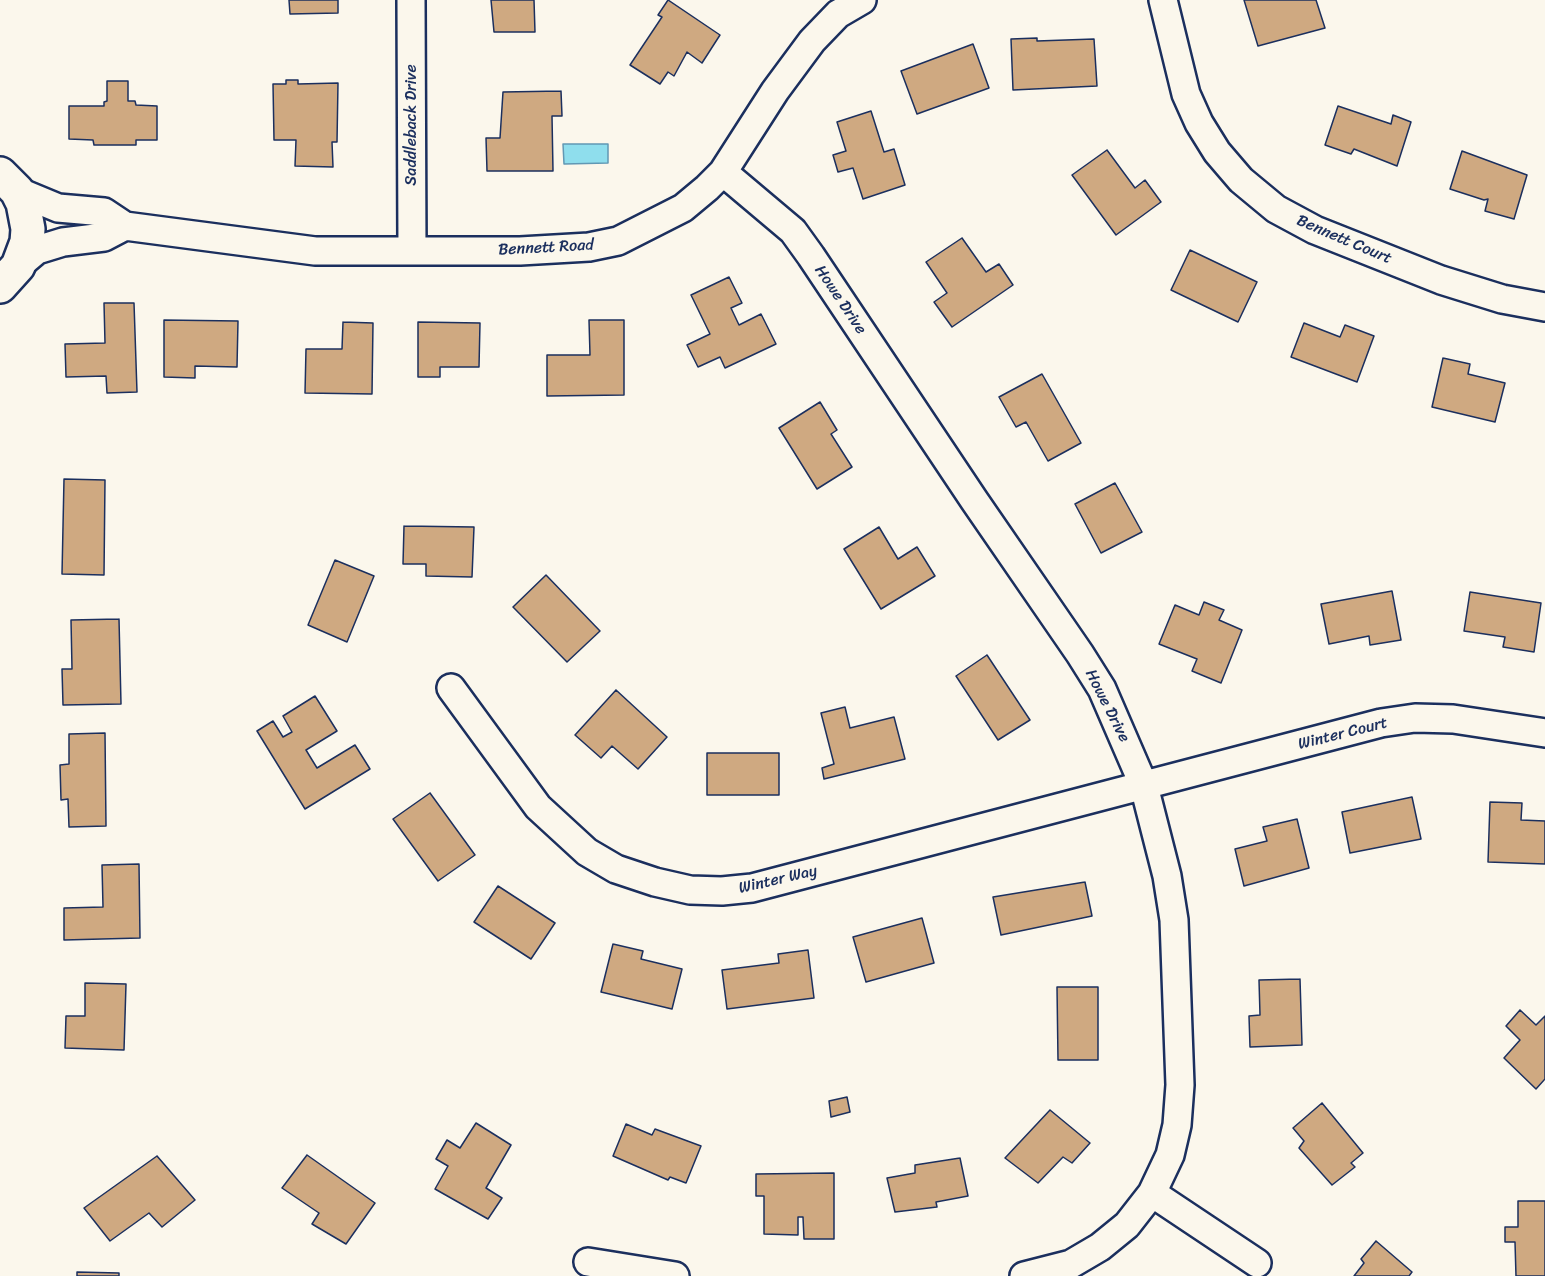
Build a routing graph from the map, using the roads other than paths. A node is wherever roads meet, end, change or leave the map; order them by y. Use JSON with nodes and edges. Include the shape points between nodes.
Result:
{"nodes":[{"id":1,"x":411,"y":0,"type":"edge"},
{"id":2,"x":862,"y":0,"type":"edge"},
{"id":3,"x":1163,"y":0,"type":"edge"},
{"id":4,"x":723,"y":172,"type":"junction"},
{"id":5,"x":8,"y":183,"type":"edge"},
{"id":6,"x":125,"y":226,"type":"junction"},
{"id":7,"x":412,"y":250,"type":"junction"},
{"id":8,"x":5,"y":281,"type":"edge"},
{"id":9,"x":1545,"y":307,"type":"edge"},
{"id":10,"x":451,"y":688,"type":"dead end"},
{"id":11,"x":1545,"y":733,"type":"edge"},
{"id":12,"x":1144,"y":786,"type":"junction"},
{"id":13,"x":1152,"y":1193,"type":"junction"},
{"id":14,"x":588,"y":1262,"type":"dead end"},
{"id":15,"x":1257,"y":1263,"type":"dead end"},
{"id":16,"x":675,"y":1276,"type":"edge"},
{"id":17,"x":1024,"y":1276,"type":"edge"}],
"edges":[{"from":1,"to":7,"type":"street","name":"Saddleback Drive"},
{"from":2,"to":4,"type":"street","name":"Bennett Road","via":[[838,14],[812,41]]},
{"from":3,"to":9,"type":"street","name":"Bennett Court","via":[[1185,94],[1200,123],[1217,152],[1241,180],[1276,209],[1315,230],[1441,280],[1502,299]]},
{"from":4,"to":7,"type":"street","name":"Bennett Road","via":[[683,208],[618,241],[589,247],[519,251]]},
{"from":4,"to":12,"type":"street","name":"Howe Drive","via":[[793,231],[811,256],[1102,689]]},
{"from":5,"to":6,"type":"street","name":"Bennett Road","via":[[58,208],[104,212]]},
{"from":5,"to":8,"type":"street","via":[[27,215],[28,229],[27,242]]},
{"from":6,"to":7,"type":"street","name":"Bennett Road","via":[[315,251]]},
{"from":6,"to":8,"type":"street","via":[[104,237],[37,250]]},
{"from":10,"to":12,"type":"street","name":"Winter Way","via":[[538,807],[580,847],[616,869],[690,890],[752,888]]},
{"from":11,"to":12,"type":"street","name":"Winter Court","via":[[1453,719],[1415,718],[1381,723]]},
{"from":12,"to":13,"type":"street","name":"Howe Drive","via":[[1174,920],[1180,1085],[1170,1155]]},
{"from":13,"to":15,"type":"street"},
{"from":13,"to":17,"type":"street","name":"Howe Drive","via":[[1127,1225],[1100,1246],[1071,1264]]},
{"from":14,"to":16,"type":"street"}]}
